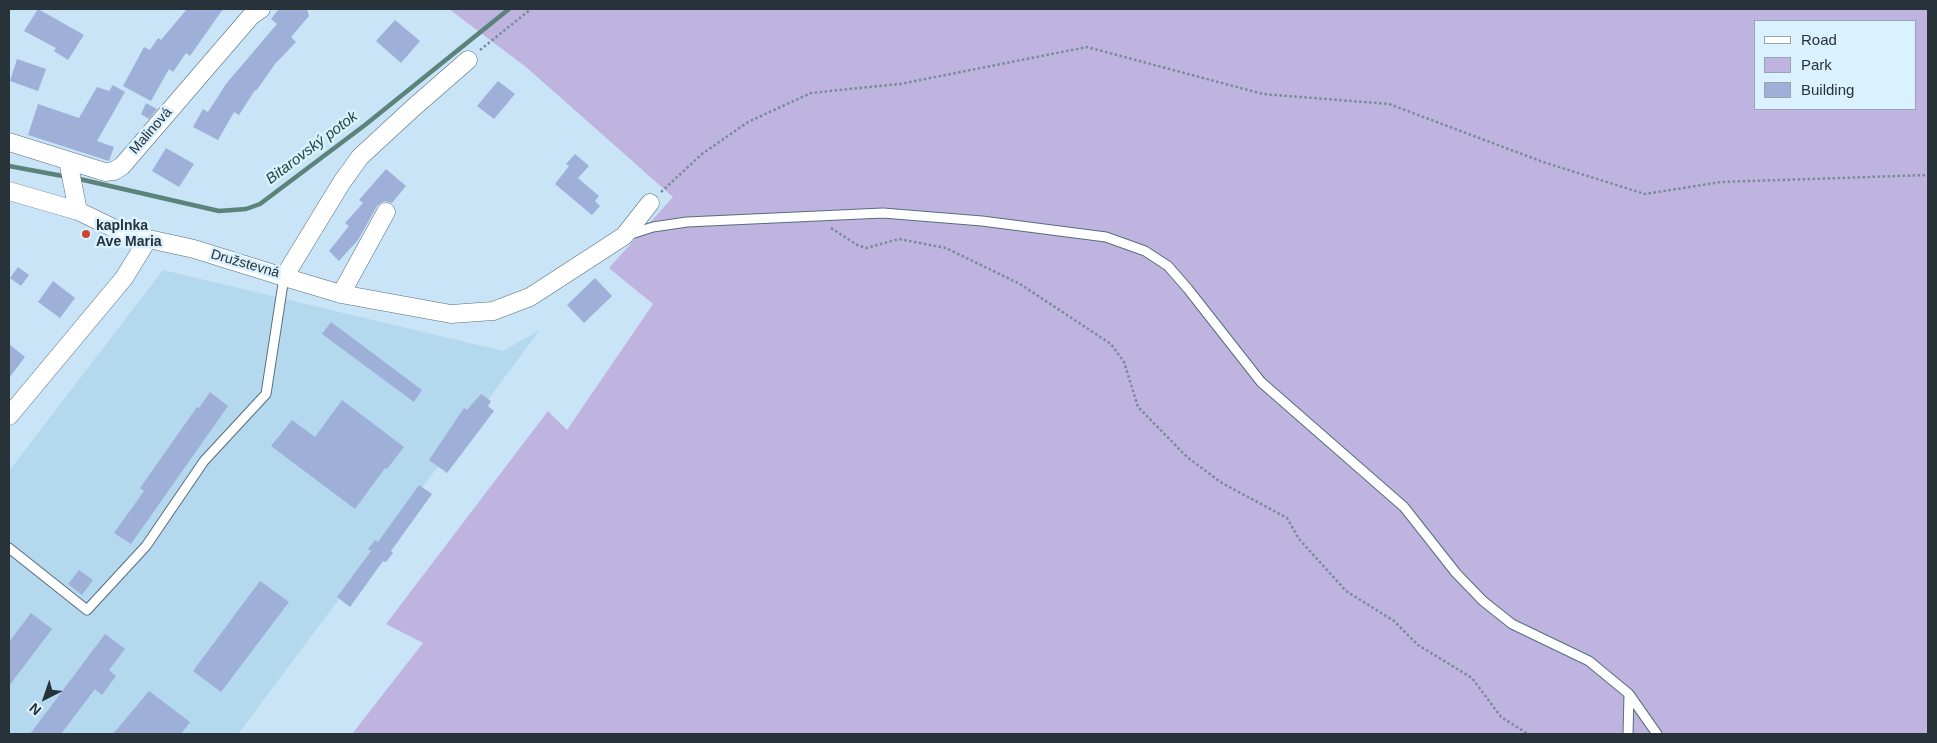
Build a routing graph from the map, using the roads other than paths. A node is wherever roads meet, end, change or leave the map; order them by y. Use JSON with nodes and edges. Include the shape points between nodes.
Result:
{"nodes":[{"id":1,"x":261,"y":9,"type":"edge"},
{"id":2,"x":468,"y":60,"type":"road end"},
{"id":3,"x":9,"y":142,"type":"edge"},
{"id":4,"x":70,"y":169,"type":"junction"},
{"id":5,"x":9,"y":191,"type":"edge"},
{"id":6,"x":650,"y":203,"type":"road end"},
{"id":7,"x":77,"y":206,"type":"junction"},
{"id":8,"x":386,"y":212,"type":"dead end"},
{"id":9,"x":624,"y":236,"type":"junction"},
{"id":10,"x":148,"y":239,"type":"junction"},
{"id":11,"x":284,"y":277,"type":"junction"},
{"id":12,"x":341,"y":294,"type":"junction"},
{"id":13,"x":9,"y":416,"type":"edge"},
{"id":14,"x":9,"y":548,"type":"edge"},
{"id":15,"x":1630,"y":694,"type":"junction"},
{"id":16,"x":1628,"y":734,"type":"edge"},
{"id":17,"x":1657,"y":734,"type":"edge"}],
"edges":[{"from":1,"to":4,"type":"street","name":"Malinová","via":[[251,16],[122,166],[114,172]]},
{"from":2,"to":11,"type":"street","name":"Družstevná","via":[[360,157]]},
{"from":3,"to":4,"type":"street","name":"Malinová"},
{"from":4,"to":7,"type":"street"},
{"from":5,"to":7,"type":"street","name":"Družstevná"},
{"from":6,"to":9,"type":"street"},
{"from":7,"to":10,"type":"street","name":"Družstevná","via":[[126,234]]},
{"from":8,"to":12,"type":"street"},
{"from":9,"to":12,"type":"street","via":[[530,297],[493,310],[451,314]]},
{"from":9,"to":15,"type":"lane","via":[[687,222],[883,213],[982,221],[1106,237],[1145,251],[1168,266],[1261,382],[1404,507],[1456,573],[1483,601],[1512,624],[1588,661]]},
{"from":10,"to":11,"type":"street","name":"Družstevná","via":[[194,249]]},
{"from":10,"to":13,"type":"street","via":[[124,278]]},
{"from":11,"to":12,"type":"street"},
{"from":11,"to":14,"type":"lane","via":[[266,394],[204,461],[146,546],[88,610]]},
{"from":15,"to":16,"type":"lane"},
{"from":15,"to":17,"type":"lane"}]}
